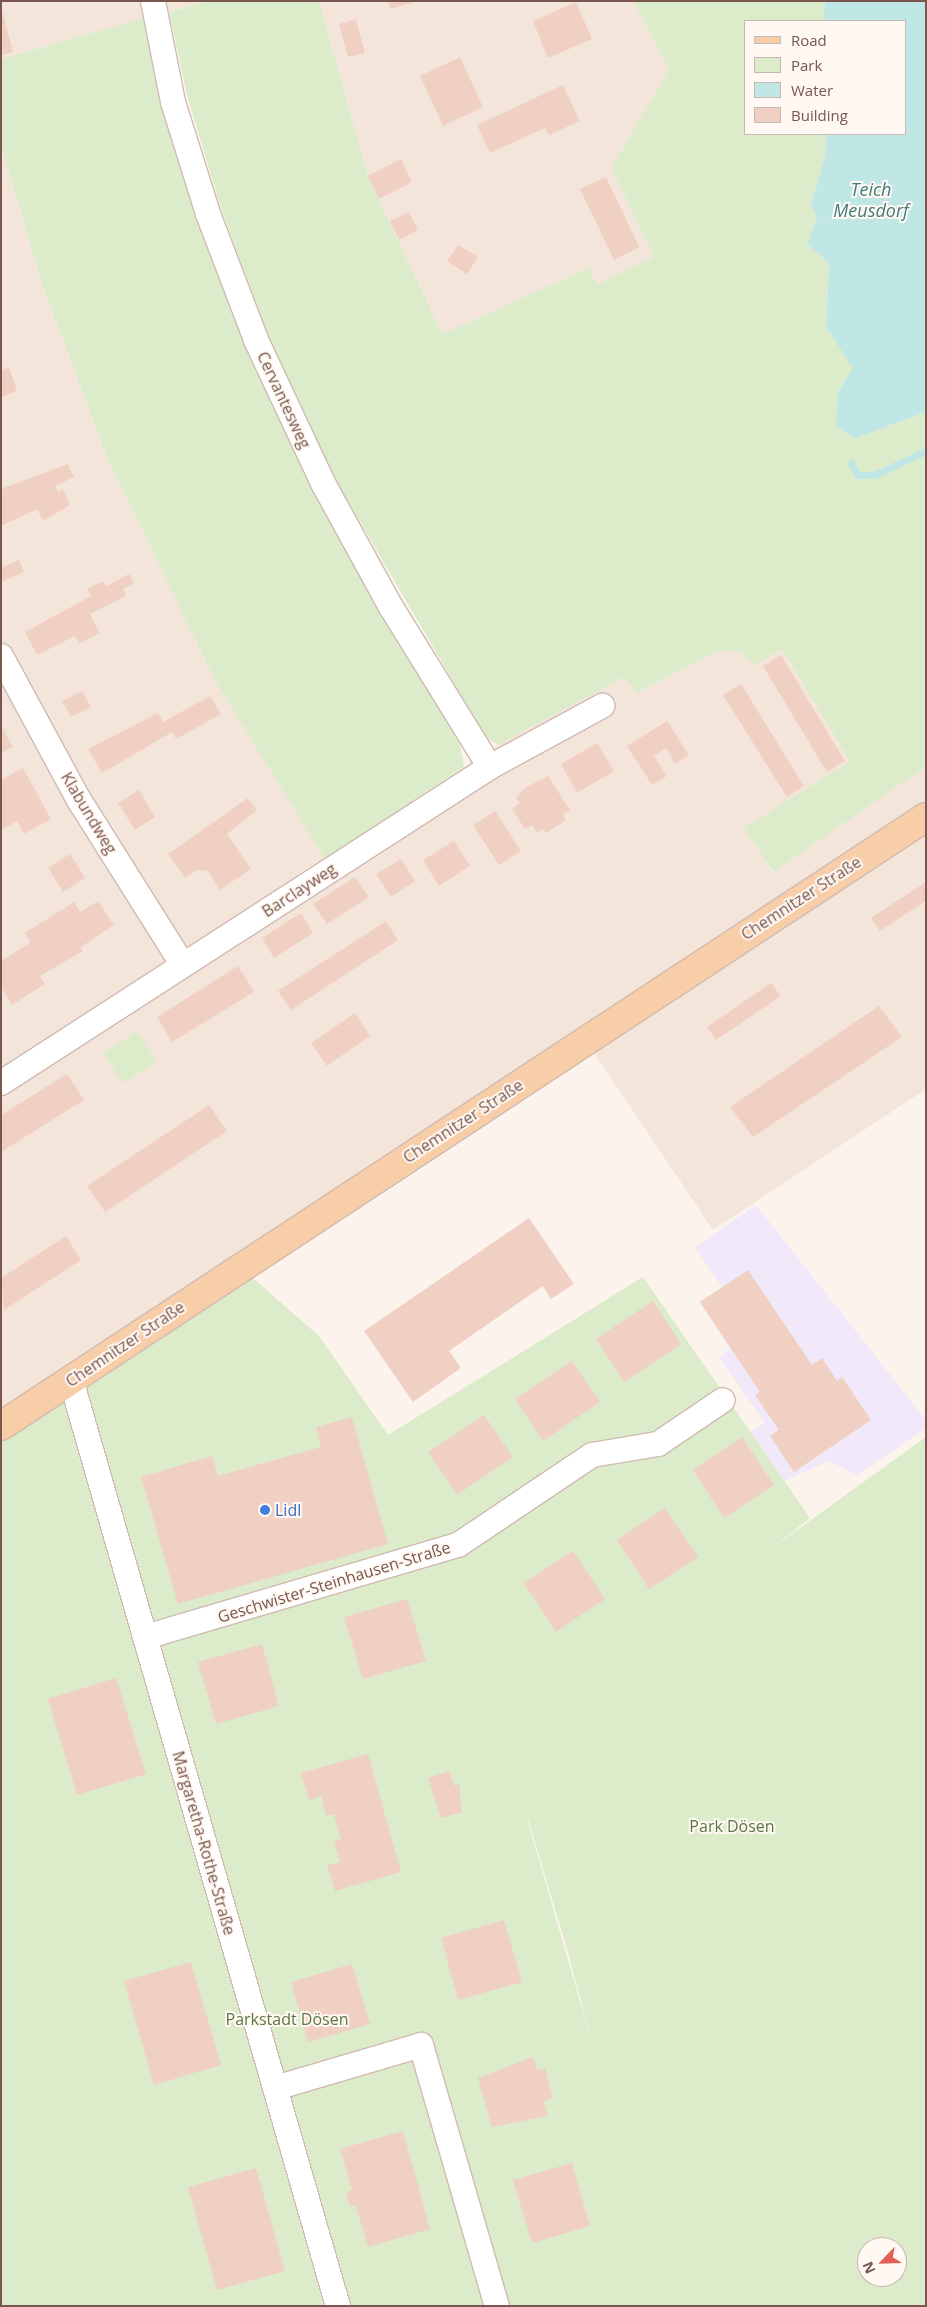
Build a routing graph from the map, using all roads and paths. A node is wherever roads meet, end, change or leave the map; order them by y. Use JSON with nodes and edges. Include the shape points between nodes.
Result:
{"nodes":[{"id":1,"x":153,"y":1,"type":"edge"},
{"id":2,"x":1,"y":656,"type":"edge"},
{"id":3,"x":602,"y":706,"type":"dead end"},
{"id":4,"x":490,"y":766,"type":"junction"},
{"id":5,"x":926,"y":817,"type":"edge"},
{"id":6,"x":183,"y":965,"type":"junction"},
{"id":7,"x":1,"y":1082,"type":"edge"},
{"id":8,"x":70,"y":1380,"type":"junction"},
{"id":9,"x":723,"y":1400,"type":"dead end"},
{"id":10,"x":1,"y":1426,"type":"edge"},
{"id":11,"x":145,"y":1637,"type":"junction"},
{"id":12,"x":275,"y":2088,"type":"junction"},
{"id":13,"x":338,"y":2306,"type":"edge"},
{"id":14,"x":498,"y":2306,"type":"edge"}],
"edges":[{"from":1,"to":4,"type":"street","name":"Cervantesweg","via":[[173,102],[208,214],[256,340],[322,483],[392,607]]},
{"from":2,"to":6,"type":"street","name":"Klabundweg","via":[[79,800]]},
{"from":3,"to":4,"type":"street","name":"Barclayweg"},
{"from":4,"to":6,"type":"street","name":"Barclayweg"},
{"from":5,"to":8,"type":"main road","name":"Chemnitzer Straße"},
{"from":6,"to":7,"type":"street","name":"Barclayweg"},
{"from":8,"to":10,"type":"main road","name":"Chemnitzer Straße"},
{"from":8,"to":11,"type":"street","name":"Margaretha-Rothe-Straße"},
{"from":9,"to":11,"type":"street","name":"Geschwister-Steinhausen-Straße","via":[[658,1444],[592,1455],[458,1545]]},
{"from":11,"to":12,"type":"street","name":"Margaretha-Rothe-Straße"},
{"from":12,"to":13,"type":"street","name":"Margaretha-Rothe-Straße"},
{"from":12,"to":14,"type":"street","via":[[421,2045]]}]}
